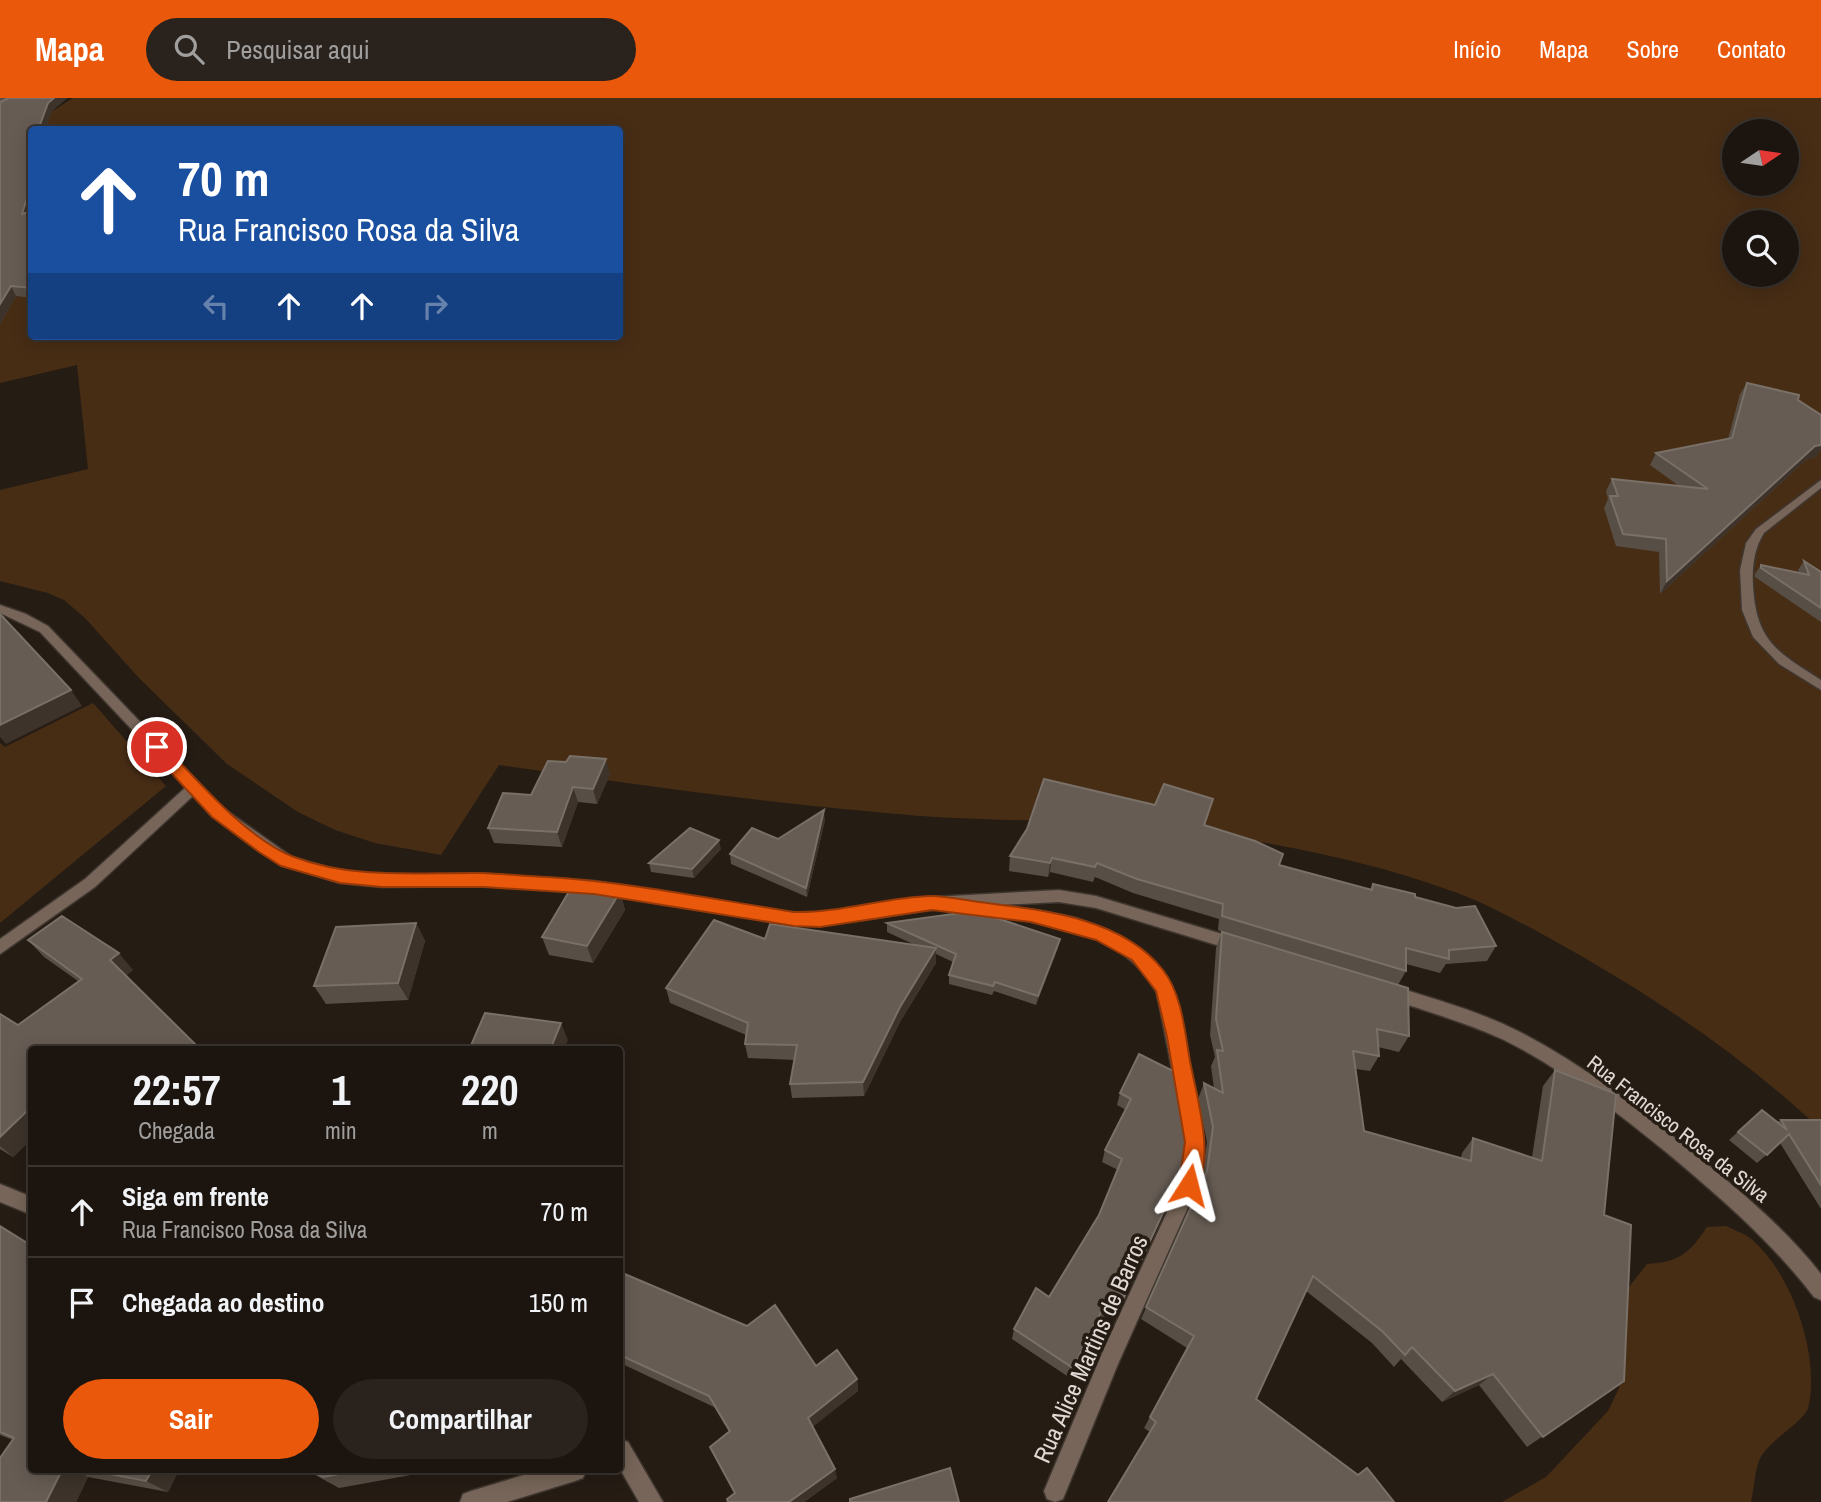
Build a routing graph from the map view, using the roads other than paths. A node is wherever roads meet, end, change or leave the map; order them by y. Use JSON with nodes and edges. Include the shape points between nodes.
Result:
{"nodes":[{"id":1,"x":1821,"y":482,"type":"edge"},
{"id":2,"x":0,"y":609,"type":"edge"},
{"id":3,"x":1821,"y":686,"type":"edge"},
{"id":4,"x":194,"y":787,"type":"junction"},
{"id":5,"x":932,"y":903,"type":"junction"},
{"id":6,"x":0,"y":948,"type":"edge"},
{"id":7,"x":1248,"y":949,"type":"edge"},
{"id":8,"x":1376,"y":988,"type":"edge"},
{"id":9,"x":0,"y":1193,"type":"edge"},
{"id":10,"x":28,"y":1204,"type":"edge"},
{"id":11,"x":1821,"y":1290,"type":"edge"},
{"id":12,"x":623,"y":1457,"type":"edge"},
{"id":13,"x":565,"y":1473,"type":"edge"},
{"id":14,"x":1055,"y":1491,"type":"dead end"},
{"id":15,"x":471,"y":1502,"type":"edge"},
{"id":16,"x":652,"y":1502,"type":"edge"}],
"edges":[{"from":1,"to":3,"type":"street","via":[[1760,531],[1746,570],[1748,610],[1757,634],[1783,661]]},
{"from":2,"to":4,"type":"street","via":[[44,629]]},
{"from":4,"to":5,"type":"street","via":[[218,812],[276,855],[340,877],[594,887],[794,919],[820,920]]},
{"from":4,"to":6,"type":"street","via":[[90,883]]},
{"from":5,"to":7,"type":"street","via":[[1059,896],[1096,902]]},
{"from":5,"to":14,"type":"street","name":"Rua Alice Martins de Barros","via":[[1074,925],[1123,944],[1158,977],[1176,1037],[1195,1142],[1189,1185]]},
{"from":8,"to":11,"type":"street","name":"Rua Francisco Rosa da Silva","via":[[1485,1024],[1572,1072],[1721,1187],[1773,1233]]},
{"from":9,"to":10,"type":"street"},
{"from":12,"to":16,"type":"street"},
{"from":13,"to":15,"type":"street"}]}
